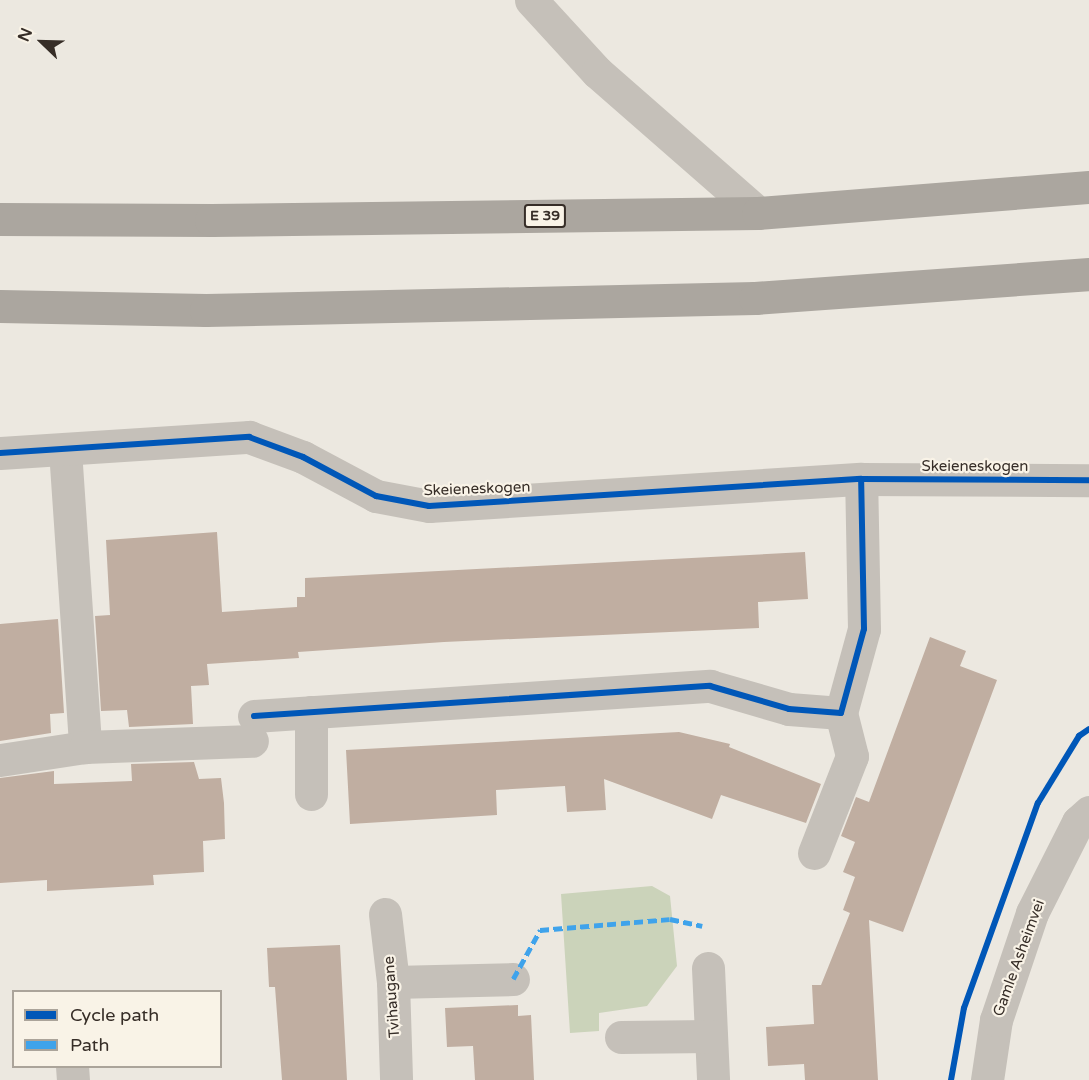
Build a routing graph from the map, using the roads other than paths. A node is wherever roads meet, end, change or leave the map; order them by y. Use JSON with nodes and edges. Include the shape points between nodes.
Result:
{"nodes":[{"id":1,"x":531,"y":0,"type":"edge"},
{"id":2,"x":1089,"y":187,"type":"edge"},
{"id":3,"x":758,"y":213,"type":"junction"},
{"id":4,"x":0,"y":219,"type":"edge"},
{"id":5,"x":1089,"y":274,"type":"edge"},
{"id":6,"x":0,"y":306,"type":"edge"},
{"id":7,"x":65,"y":450,"type":"junction"},
{"id":8,"x":0,"y":453,"type":"edge"},
{"id":9,"x":861,"y":479,"type":"junction"},
{"id":10,"x":1089,"y":480,"type":"edge"},
{"id":11,"x":311,"y":712,"type":"junction"},
{"id":12,"x":841,"y":713,"type":"junction"},
{"id":13,"x":85,"y":747,"type":"junction"},
{"id":14,"x":0,"y":760,"type":"edge"},
{"id":15,"x":311,"y":794,"type":"dead end"},
{"id":16,"x":1089,"y":812,"type":"edge"},
{"id":17,"x":814,"y":853,"type":"dead end"},
{"id":18,"x":385,"y":914,"type":"dead end"},
{"id":19,"x":708,"y":968,"type":"dead end"},
{"id":20,"x":513,"y":979,"type":"dead end"},
{"id":21,"x":393,"y":982,"type":"junction"},
{"id":22,"x":711,"y":1036,"type":"junction"},
{"id":23,"x":621,"y":1037,"type":"dead end"},
{"id":24,"x":396,"y":1080,"type":"edge"},
{"id":25,"x":713,"y":1080,"type":"edge"},
{"id":26,"x":987,"y":1080,"type":"edge"}],
"edges":[{"from":1,"to":3,"type":"street","via":[[597,72]]},
{"from":2,"to":3,"type":"highway","number":"E 39"},
{"from":3,"to":4,"type":"highway","number":"E 39"},
{"from":5,"to":6,"type":"highway","via":[[754,298],[206,310]]},
{"from":7,"to":8,"type":"street","name":"Skeieneskogen"},
{"from":7,"to":9,"type":"street","name":"Skeieneskogen","via":[[249,437],[303,457],[376,496],[429,506]]},
{"from":7,"to":13,"type":"street"},
{"from":9,"to":10,"type":"street","name":"Skeieneskogen"},
{"from":9,"to":12,"type":"street","via":[[864,629]]},
{"from":11,"to":12,"type":"street","via":[[710,686],[789,709]]},
{"from":11,"to":13,"type":"street","via":[[253,728]]},
{"from":11,"to":15,"type":"street"},
{"from":12,"to":17,"type":"street","via":[[852,756]]},
{"from":13,"to":14,"type":"street"},
{"from":16,"to":26,"type":"street","name":"Gamle Asheimvei","via":[[1078,822],[1032,913],[996,1020]]},
{"from":18,"to":21,"type":"street","name":"Tvihaugane"},
{"from":19,"to":22,"type":"street"},
{"from":20,"to":21,"type":"street"},
{"from":21,"to":24,"type":"street","name":"Tvihaugane"},
{"from":22,"to":23,"type":"street"},
{"from":22,"to":25,"type":"street"}]}
